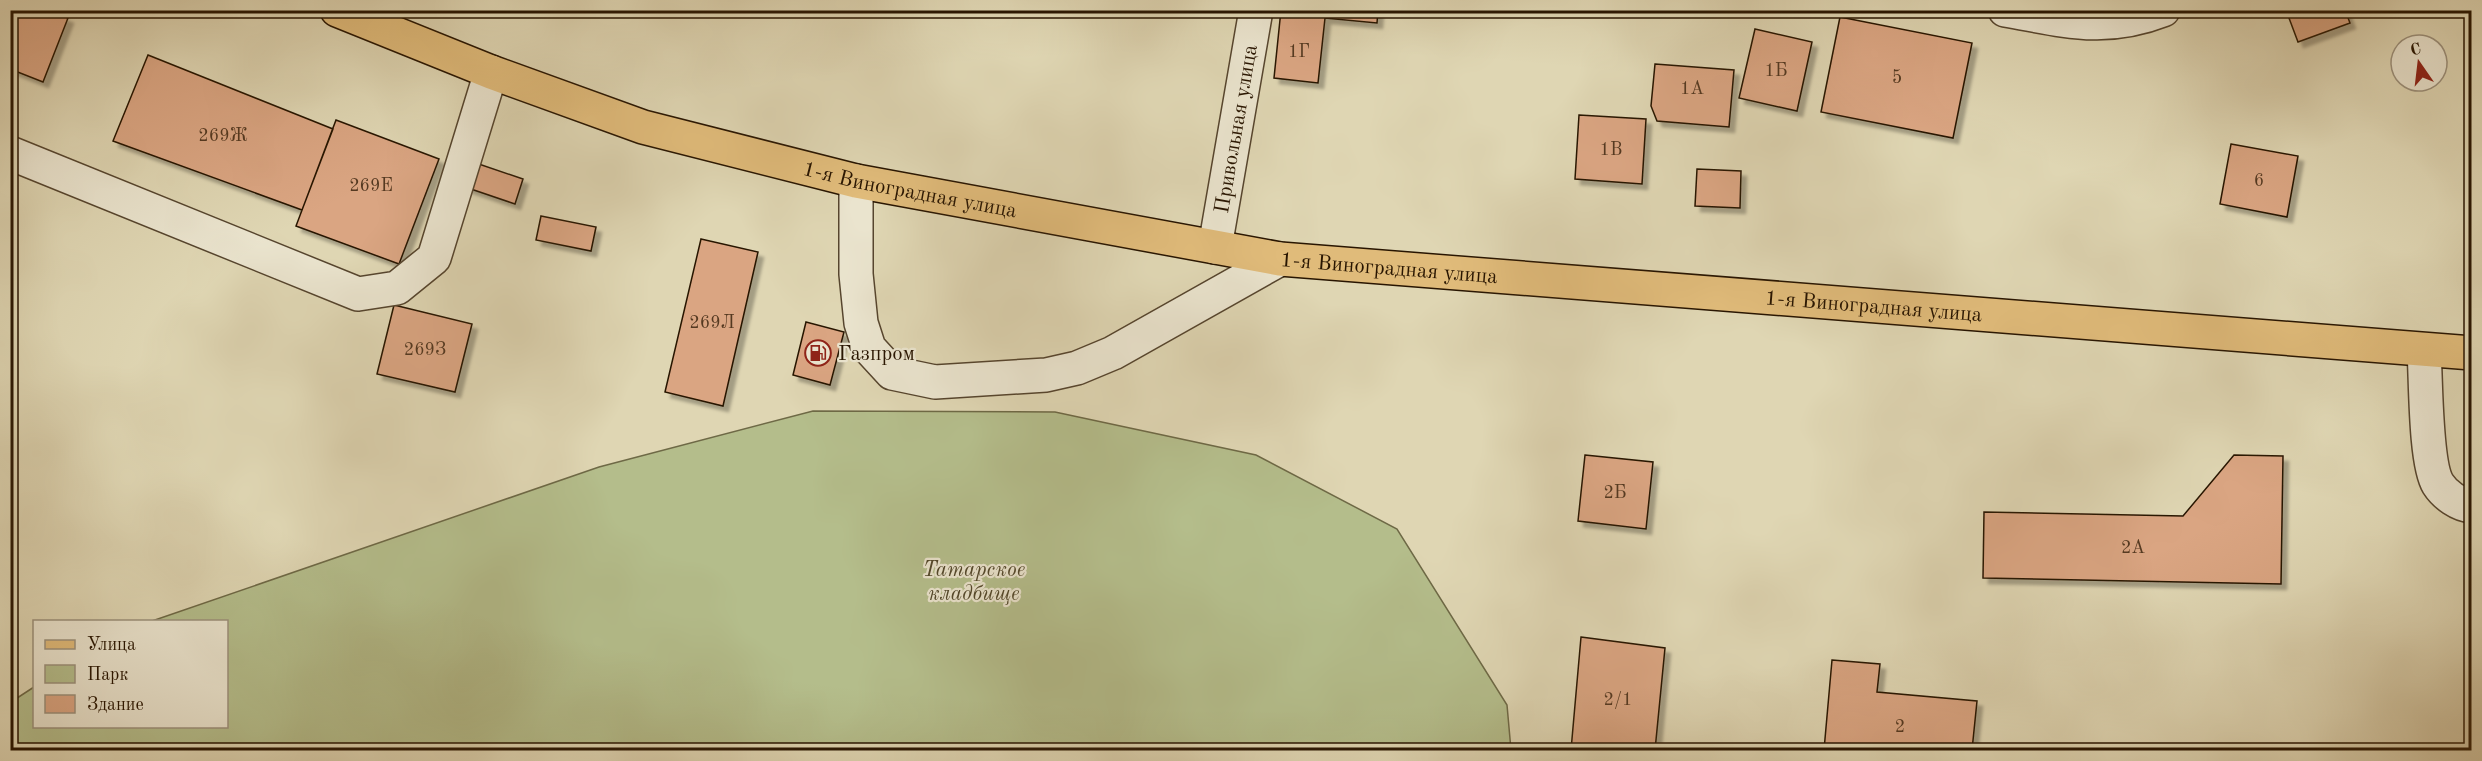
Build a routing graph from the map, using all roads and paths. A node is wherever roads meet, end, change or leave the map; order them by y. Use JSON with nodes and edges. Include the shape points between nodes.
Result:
{"nodes":[{"id":1,"x":337,"y":10,"type":"edge"},
{"id":2,"x":1256,"y":10,"type":"edge"},
{"id":3,"x":2005,"y":10,"type":"edge"},
{"id":4,"x":2152,"y":15,"type":"edge"},
{"id":5,"x":491,"y":72,"type":"junction"},
{"id":6,"x":10,"y":153,"type":"edge"},
{"id":7,"x":856,"y":181,"type":"junction"},
{"id":8,"x":1215,"y":247,"type":"junction"},
{"id":9,"x":1280,"y":260,"type":"junction"},
{"id":10,"x":2424,"y":351,"type":"junction"},
{"id":11,"x":2472,"y":352,"type":"edge"},
{"id":12,"x":2472,"y":506,"type":"edge"}],
"edges":[{"from":1,"to":5,"type":"main road","name":"1-я Виноградная улица"},
{"from":2,"to":8,"type":"street","name":"Привольная улица"},
{"from":3,"to":4,"type":"street","via":[[2093,25]]},
{"from":5,"to":6,"type":"street","via":[[434,258],[397,288],[358,294]]},
{"from":5,"to":7,"type":"main road","name":"1-я Виноградная улица","via":[[644,127]]},
{"from":7,"to":8,"type":"main road","name":"1-я Виноградная улица"},
{"from":7,"to":9,"type":"street","via":[[856,274],[868,348],[891,373],[935,382],[1046,375],[1077,368]]},
{"from":8,"to":9,"type":"main road","name":"1-я Виноградная улица"},
{"from":9,"to":10,"type":"main road","name":"1-я Виноградная улица"},
{"from":10,"to":11,"type":"main road","name":"1-я Виноградная улица"},
{"from":10,"to":12,"type":"street","via":[[2431,465],[2438,485],[2460,505]]}]}
